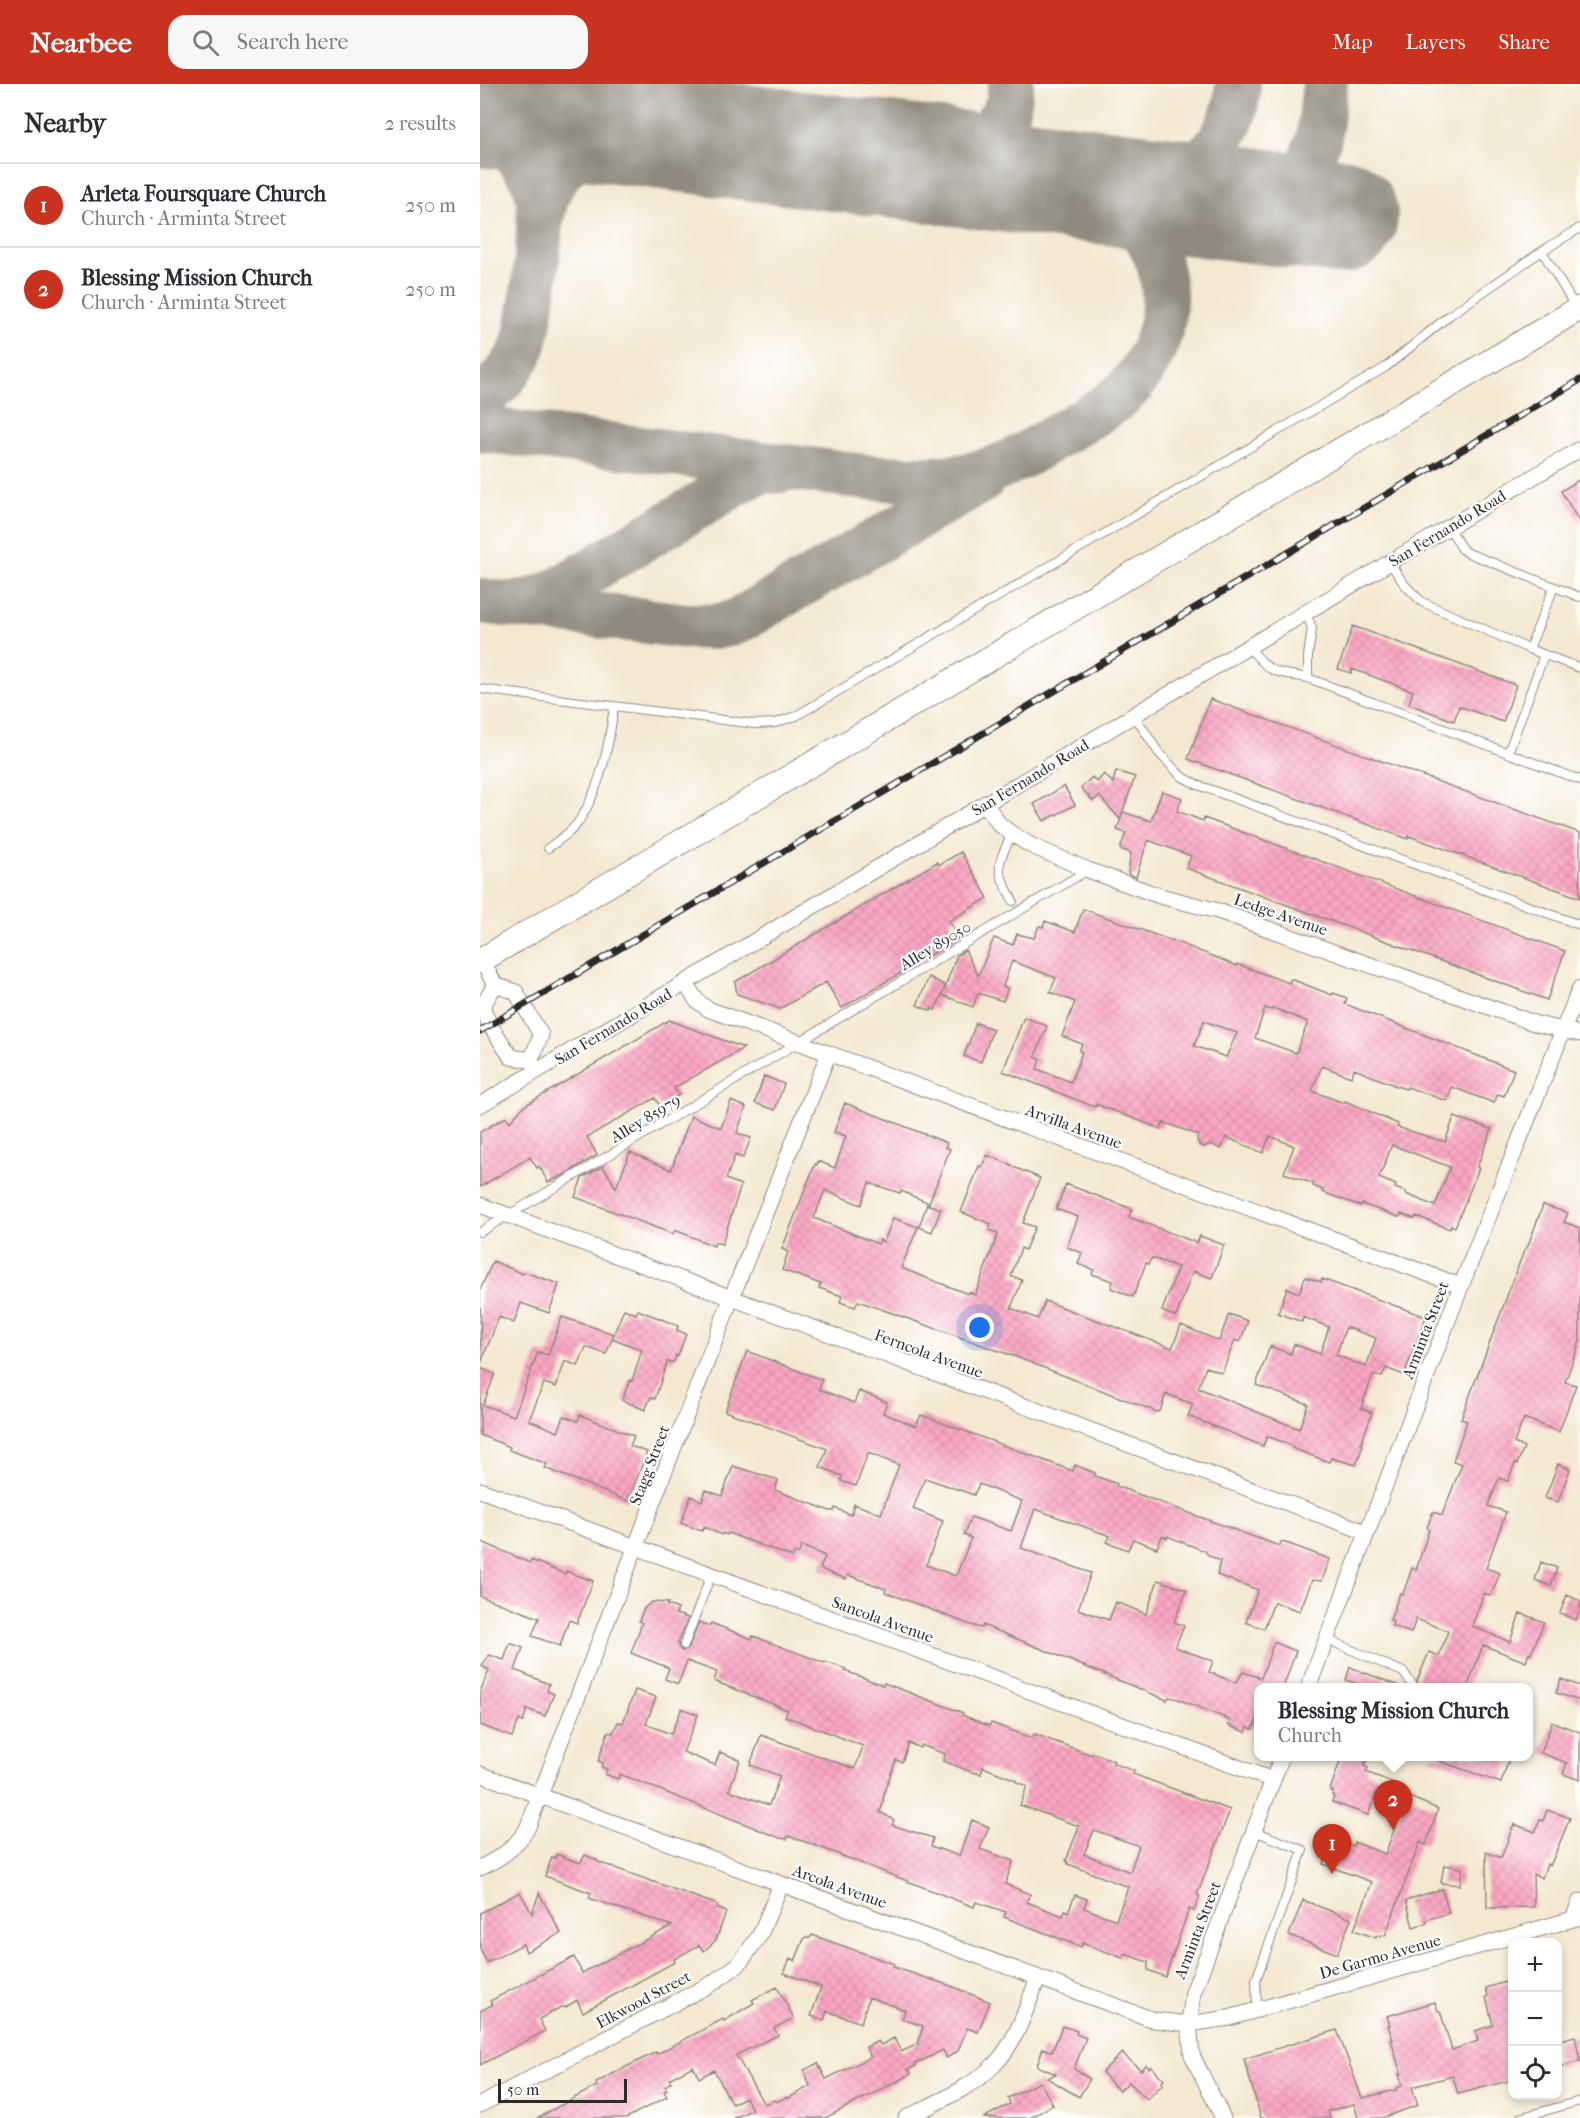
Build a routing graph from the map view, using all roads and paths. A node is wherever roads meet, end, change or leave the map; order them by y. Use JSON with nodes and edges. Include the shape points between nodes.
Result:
{"nodes":[{"id":1,"x":1580,"y":228,"type":"edge"},
{"id":2,"x":1542,"y":250,"type":"junction"},
{"id":3,"x":1578,"y":308,"type":"edge"},
{"id":4,"x":1580,"y":449,"type":"edge"},
{"id":5,"x":1449,"y":527,"type":"junction"},
{"id":6,"x":1390,"y":563,"type":"junction"},
{"id":7,"x":1554,"y":587,"type":"junction"},
{"id":8,"x":1580,"y":597,"type":"edge"},
{"id":9,"x":1306,"y":613,"type":"junction"},
{"id":10,"x":1250,"y":648,"type":"junction"},
{"id":11,"x":1529,"y":649,"type":"junction"},
{"id":12,"x":1544,"y":655,"type":"junction"},
{"id":13,"x":1580,"y":669,"type":"edge"},
{"id":14,"x":1308,"y":678,"type":"junction"},
{"id":15,"x":480,"y":689,"type":"edge"},
{"id":16,"x":614,"y":706,"type":"junction"},
{"id":17,"x":1134,"y":715,"type":"junction"},
{"id":18,"x":1508,"y":753,"type":"junction"},
{"id":19,"x":1580,"y":780,"type":"edge"},
{"id":20,"x":985,"y":803,"type":"junction"},
{"id":21,"x":1012,"y":834,"type":"junction"},
{"id":22,"x":548,"y":848,"type":"dead end"},
{"id":23,"x":1088,"y":870,"type":"junction"},
{"id":24,"x":1013,"y":901,"type":"dead end"},
{"id":25,"x":1580,"y":925,"type":"edge"},
{"id":26,"x":481,"y":959,"type":"edge"},
{"id":27,"x":685,"y":983,"type":"junction"},
{"id":28,"x":495,"y":985,"type":"junction"},
{"id":29,"x":1580,"y":988,"type":"edge"},
{"id":30,"x":1564,"y":1030,"type":"junction"},
{"id":31,"x":1580,"y":1034,"type":"edge"},
{"id":32,"x":797,"y":1043,"type":"junction"},
{"id":33,"x":828,"y":1055,"type":"junction"},
{"id":34,"x":535,"y":1065,"type":"junction"},
{"id":35,"x":480,"y":1105,"type":"edge"},
{"id":36,"x":480,"y":1206,"type":"edge"},
{"id":37,"x":508,"y":1216,"type":"junction"},
{"id":38,"x":480,"y":1232,"type":"edge"},
{"id":39,"x":1461,"y":1286,"type":"junction"},
{"id":40,"x":730,"y":1299,"type":"junction"},
{"id":41,"x":480,"y":1490,"type":"edge"},
{"id":42,"x":1366,"y":1532,"type":"junction"},
{"id":43,"x":636,"y":1548,"type":"junction"},
{"id":44,"x":711,"y":1575,"type":"junction"},
{"id":45,"x":1326,"y":1639,"type":"junction"},
{"id":46,"x":684,"y":1645,"type":"dead end"},
{"id":47,"x":1310,"y":1683,"type":"edge"},
{"id":48,"x":1411,"y":1683,"type":"edge"},
{"id":49,"x":1280,"y":1761,"type":"edge"},
{"id":50,"x":480,"y":1774,"type":"edge"},
{"id":51,"x":1273,"y":1780,"type":"junction"},
{"id":52,"x":540,"y":1797,"type":"junction"},
{"id":53,"x":1254,"y":1831,"type":"junction"},
{"id":54,"x":480,"y":1868,"type":"edge"},
{"id":55,"x":781,"y":1884,"type":"junction"},
{"id":56,"x":1580,"y":1901,"type":"edge"},
{"id":57,"x":1576,"y":1918,"type":"edge"},
{"id":58,"x":1038,"y":1978,"type":"junction"},
{"id":59,"x":1257,"y":2010,"type":"junction"},
{"id":60,"x":1189,"y":2024,"type":"junction"},
{"id":61,"x":1580,"y":2101,"type":"edge"},
{"id":62,"x":480,"y":2105,"type":"edge"},
{"id":63,"x":906,"y":2118,"type":"edge"},
{"id":64,"x":1223,"y":2118,"type":"edge"},
{"id":65,"x":1520,"y":2118,"type":"edge"}],
"edges":[{"from":1,"to":2,"type":"lane"},
{"from":2,"to":3,"type":"lane"},
{"from":2,"to":16,"type":"lane","via":[[1386,366],[796,716],[776,723],[755,724]]},
{"from":3,"to":26,"type":"main road"},
{"from":4,"to":5,"type":"street","name":"San Fernando Road"},
{"from":5,"to":6,"type":"street","name":"San Fernando Road"},
{"from":5,"to":7,"type":"lane","via":[[1468,553]]},
{"from":6,"to":9,"type":"street","name":"San Fernando Road"},
{"from":6,"to":11,"type":"lane","via":[[1422,602]]},
{"from":7,"to":8,"type":"lane"},
{"from":7,"to":11,"type":"lane"},
{"from":9,"to":10,"type":"street","name":"San Fernando Road"},
{"from":9,"to":14,"type":"lane","via":[[1312,628]]},
{"from":10,"to":14,"type":"lane","via":[[1264,666]]},
{"from":10,"to":17,"type":"street","name":"San Fernando Road"},
{"from":11,"to":12,"type":"lane"},
{"from":12,"to":13,"type":"lane"},
{"from":12,"to":18,"type":"lane"},
{"from":14,"to":18,"type":"lane"},
{"from":15,"to":16,"type":"lane"},
{"from":16,"to":22,"type":"lane","via":[[605,757],[592,795],[579,822]]},
{"from":17,"to":20,"type":"street","name":"San Fernando Road"},
{"from":17,"to":25,"type":"lane","via":[[1180,776],[1198,785]]},
{"from":18,"to":19,"type":"lane"},
{"from":20,"to":21,"type":"street","name":"Ledge Avenue","via":[[999,824]]},
{"from":20,"to":27,"type":"street","name":"San Fernando Road"},
{"from":21,"to":23,"type":"street","name":"Ledge Avenue"},
{"from":21,"to":24,"type":"lane","via":[[999,872]]},
{"from":23,"to":30,"type":"street","name":"Ledge Avenue"},
{"from":23,"to":32,"type":"lane","name":"Alley 89050"},
{"from":26,"to":28,"type":"street"},
{"from":27,"to":32,"type":"street","name":"Arvilla Avenue","via":[[697,1002],[708,1009]]},
{"from":27,"to":34,"type":"street","name":"San Fernando Road"},
{"from":28,"to":34,"type":"street","via":[[516,992],[541,1035]]},
{"from":28,"to":34,"type":"street","via":[[482,1007],[490,1025],[511,1057]]},
{"from":29,"to":30,"type":"street","name":"Arminta Street"},
{"from":30,"to":31,"type":"street","name":"Ledge Avenue"},
{"from":30,"to":39,"type":"street","name":"Arminta Street"},
{"from":32,"to":33,"type":"street","name":"Arvilla Avenue"},
{"from":32,"to":37,"type":"lane","name":"Alley 85979"},
{"from":33,"to":39,"type":"street","name":"Arvilla Avenue"},
{"from":33,"to":40,"type":"street","name":"Stagg Street"},
{"from":34,"to":35,"type":"street","name":"San Fernando Road"},
{"from":36,"to":37,"type":"street","name":"Ferncola Avenue"},
{"from":37,"to":38,"type":"lane","name":"Alley 85979"},
{"from":37,"to":40,"type":"street","name":"Ferncola Avenue"},
{"from":39,"to":42,"type":"street","name":"Arminta Street"},
{"from":40,"to":42,"type":"street","name":"Ferncola Avenue"},
{"from":40,"to":43,"type":"street","name":"Stagg Street"},
{"from":41,"to":43,"type":"street","name":"Sancola Avenue"},
{"from":42,"to":45,"type":"street","name":"Arminta Street"},
{"from":43,"to":44,"type":"street","name":"Sancola Avenue"},
{"from":43,"to":52,"type":"street","name":"Stagg Street"},
{"from":44,"to":46,"type":"lane"},
{"from":44,"to":51,"type":"street","name":"Sancola Avenue"},
{"from":45,"to":47,"type":"street","name":"Arminta Street"},
{"from":45,"to":48,"type":"lane","via":[[1403,1672]]},
{"from":49,"to":51,"type":"street","name":"Arminta Street"},
{"from":50,"to":52,"type":"street","name":"Arcola Avenue"},
{"from":51,"to":53,"type":"street","name":"Arminta Street"},
{"from":52,"to":54,"type":"street","name":"Stagg Street","via":[[518,1843],[505,1856]]},
{"from":52,"to":55,"type":"street","name":"Arcola Avenue"},
{"from":53,"to":59,"type":"lane","via":[[1303,1850],[1256,1980]]},
{"from":53,"to":60,"type":"street","name":"Arminta Street","via":[[1193,1993]]},
{"from":55,"to":58,"type":"street","name":"Arcola Avenue"},
{"from":55,"to":62,"type":"street","name":"Elkwood Street","via":[[760,1935],[738,1965],[711,1984]]},
{"from":56,"to":57,"type":"street"},
{"from":57,"to":59,"type":"street","name":"De Garmo Avenue"},
{"from":58,"to":60,"type":"street","name":"Arcola Avenue","via":[[1154,2020]]},
{"from":58,"to":63,"type":"street","via":[[1020,2024],[993,2066]]},
{"from":59,"to":60,"type":"street","name":"De Garmo Avenue"},
{"from":60,"to":64,"type":"street","name":"Arminta Street","via":[[1192,2055]]},
{"from":61,"to":65,"type":"lane"}]}
